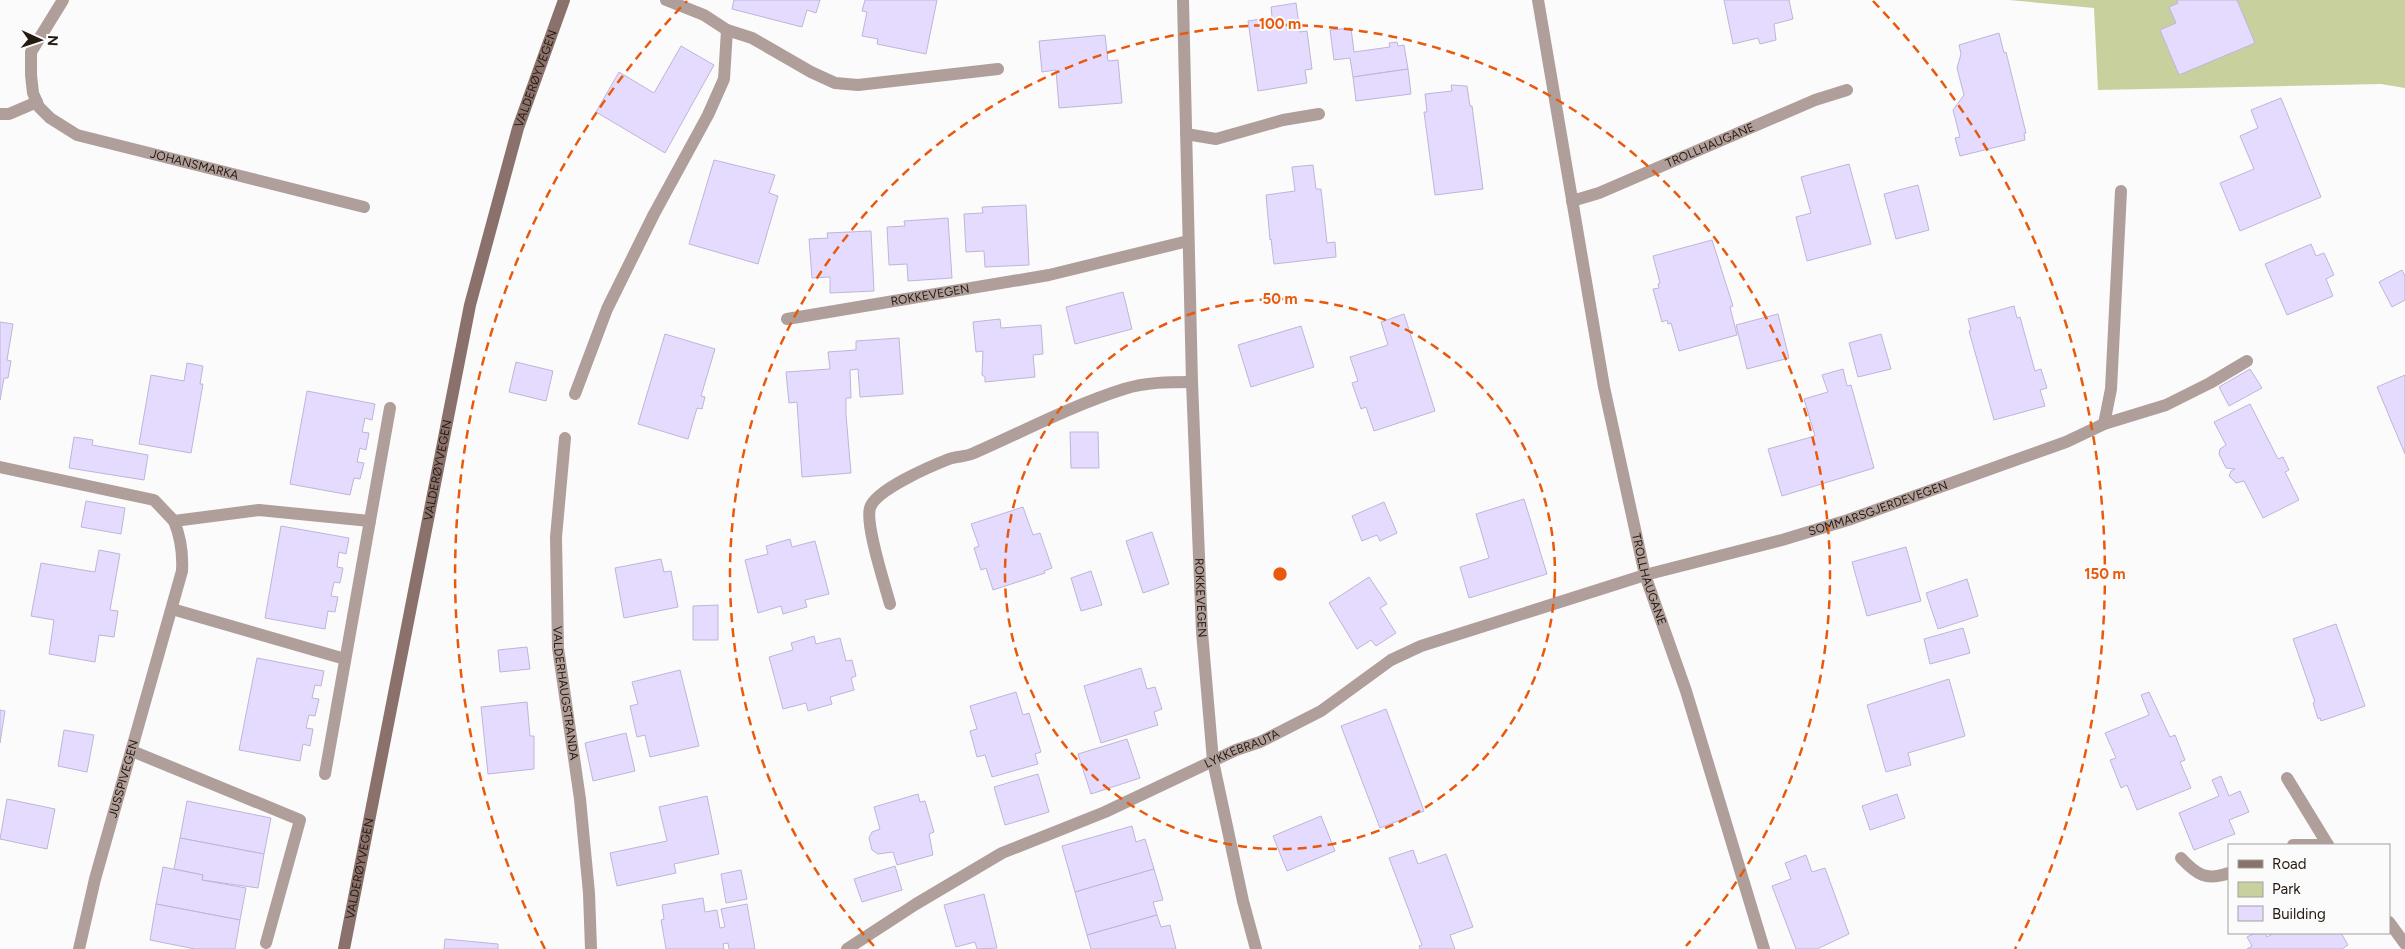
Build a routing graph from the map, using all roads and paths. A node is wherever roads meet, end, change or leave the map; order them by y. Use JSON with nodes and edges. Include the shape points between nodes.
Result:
{"nodes":[{"id":1,"x":63,"y":0,"type":"edge"},
{"id":2,"x":564,"y":0,"type":"edge"},
{"id":3,"x":666,"y":0,"type":"edge"},
{"id":4,"x":1183,"y":0,"type":"edge"},
{"id":5,"x":1538,"y":0,"type":"edge"},
{"id":6,"x":727,"y":30,"type":"junction"},
{"id":7,"x":998,"y":69,"type":"dead end"},
{"id":8,"x":1847,"y":90,"type":"dead end"},
{"id":9,"x":37,"y":102,"type":"junction"},
{"id":10,"x":0,"y":114,"type":"edge"},
{"id":11,"x":1319,"y":114,"type":"dead end"},
{"id":12,"x":1186,"y":134,"type":"junction"},
{"id":13,"x":2121,"y":191,"type":"dead end"},
{"id":14,"x":1572,"y":201,"type":"junction"},
{"id":15,"x":364,"y":207,"type":"dead end"},
{"id":16,"x":1188,"y":241,"type":"junction"},
{"id":17,"x":787,"y":319,"type":"dead end"},
{"id":18,"x":2247,"y":361,"type":"dead end"},
{"id":19,"x":1192,"y":382,"type":"junction"},
{"id":20,"x":575,"y":394,"type":"dead end"},
{"id":21,"x":390,"y":408,"type":"dead end"},
{"id":22,"x":2104,"y":424,"type":"junction"},
{"id":23,"x":564,"y":438,"type":"dead end"},
{"id":24,"x":0,"y":467,"type":"edge"},
{"id":25,"x":174,"y":521,"type":"junction"},
{"id":26,"x":370,"y":521,"type":"junction"},
{"id":27,"x":1646,"y":575,"type":"junction"},
{"id":28,"x":890,"y":604,"type":"dead end"},
{"id":29,"x":172,"y":609,"type":"junction"},
{"id":30,"x":345,"y":659,"type":"junction"},
{"id":31,"x":132,"y":751,"type":"junction"},
{"id":32,"x":1214,"y":760,"type":"junction"},
{"id":33,"x":325,"y":774,"type":"dead end"},
{"id":34,"x":2287,"y":778,"type":"dead end"},
{"id":35,"x":2327,"y":844,"type":"edge"},
{"id":36,"x":2181,"y":858,"type":"dead end"},
{"id":37,"x":2228,"y":873,"type":"edge"},
{"id":38,"x":2390,"y":923,"type":"edge"},
{"id":39,"x":266,"y":943,"type":"dead end"},
{"id":40,"x":2405,"y":944,"type":"edge"},
{"id":41,"x":79,"y":949,"type":"edge"},
{"id":42,"x":344,"y":949,"type":"edge"},
{"id":43,"x":592,"y":949,"type":"edge"},
{"id":44,"x":847,"y":949,"type":"edge"},
{"id":45,"x":1256,"y":949,"type":"edge"},
{"id":46,"x":1764,"y":949,"type":"edge"}],
"edges":[{"from":1,"to":9,"type":"street","name":"JOHANSMARKA","via":[[30,52],[30,75]]},
{"from":2,"to":42,"type":"main road","name":"VALDERØYVEGEN","via":[[518,128],[470,305]]},
{"from":3,"to":6,"type":"street"},
{"from":4,"to":12,"type":"street","name":"ROKKEVEGEN"},
{"from":5,"to":14,"type":"street","name":"TROLLHAUGANE"},
{"from":6,"to":7,"type":"street","via":[[752,38],[811,72],[844,85]]},
{"from":6,"to":20,"type":"street","via":[[724,79],[607,309]]},
{"from":8,"to":14,"type":"street","name":"TROLLHAUGANE","via":[[1815,100],[1599,193]]},
{"from":9,"to":10,"type":"street","via":[[10,114]]},
{"from":9,"to":15,"type":"street","name":"JOHANSMARKA","via":[[50,118],[77,135]]},
{"from":11,"to":12,"type":"street","via":[[1283,120],[1216,139]]},
{"from":12,"to":16,"type":"street","name":"ROKKEVEGEN"},
{"from":13,"to":22,"type":"street","via":[[2111,389]]},
{"from":14,"to":27,"type":"street","name":"TROLLHAUGANE","via":[[1604,387]]},
{"from":16,"to":17,"type":"street","name":"ROKKEVEGEN","via":[[1049,275]]},
{"from":16,"to":19,"type":"street","name":"ROKKEVEGEN"},
{"from":18,"to":22,"type":"street","name":"SOMMARSGJERDEVEGEN","via":[[2166,405]]},
{"from":19,"to":28,"type":"street","via":[[1155,382],[1087,403],[971,455],[950,458],[878,496],[870,508],[870,528]]},
{"from":19,"to":32,"type":"street","name":"ROKKEVEGEN","via":[[1202,632]]},
{"from":21,"to":26,"type":"street"},
{"from":22,"to":27,"type":"street","name":"SOMMARSGJERDEVEGEN","via":[[2066,442],[1848,520]]},
{"from":23,"to":43,"type":"street","name":"VALDERHAUGSTRANDA","via":[[556,537],[558,648],[580,799]]},
{"from":24,"to":25,"type":"street","via":[[154,500]]},
{"from":25,"to":26,"type":"street","via":[[259,510]]},
{"from":25,"to":29,"type":"street","name":"JUSSPIVEGEN","via":[[183,554]]},
{"from":26,"to":30,"type":"street"},
{"from":27,"to":32,"type":"street","name":"LYKKEBRAUTA","via":[[1421,646],[1391,660],[1321,711],[1260,742]]},
{"from":27,"to":46,"type":"street","name":"TROLLHAUGANE","via":[[1686,691]]},
{"from":29,"to":30,"type":"street"},
{"from":29,"to":31,"type":"street","name":"JUSSPIVEGEN"},
{"from":30,"to":33,"type":"street"},
{"from":31,"to":39,"type":"street","via":[[300,820]]},
{"from":31,"to":41,"type":"street","name":"JUSSPIVEGEN","via":[[95,879]]},
{"from":32,"to":44,"type":"street","name":"LYKKEBRAUTA","via":[[1105,812],[1002,853]]},
{"from":32,"to":45,"type":"street","name":"ROKKEVEGEN"},
{"from":34,"to":35,"type":"street"},
{"from":36,"to":37,"type":"street","via":[[2202,876],[2215,878]]},
{"from":38,"to":40,"type":"street"}]}
